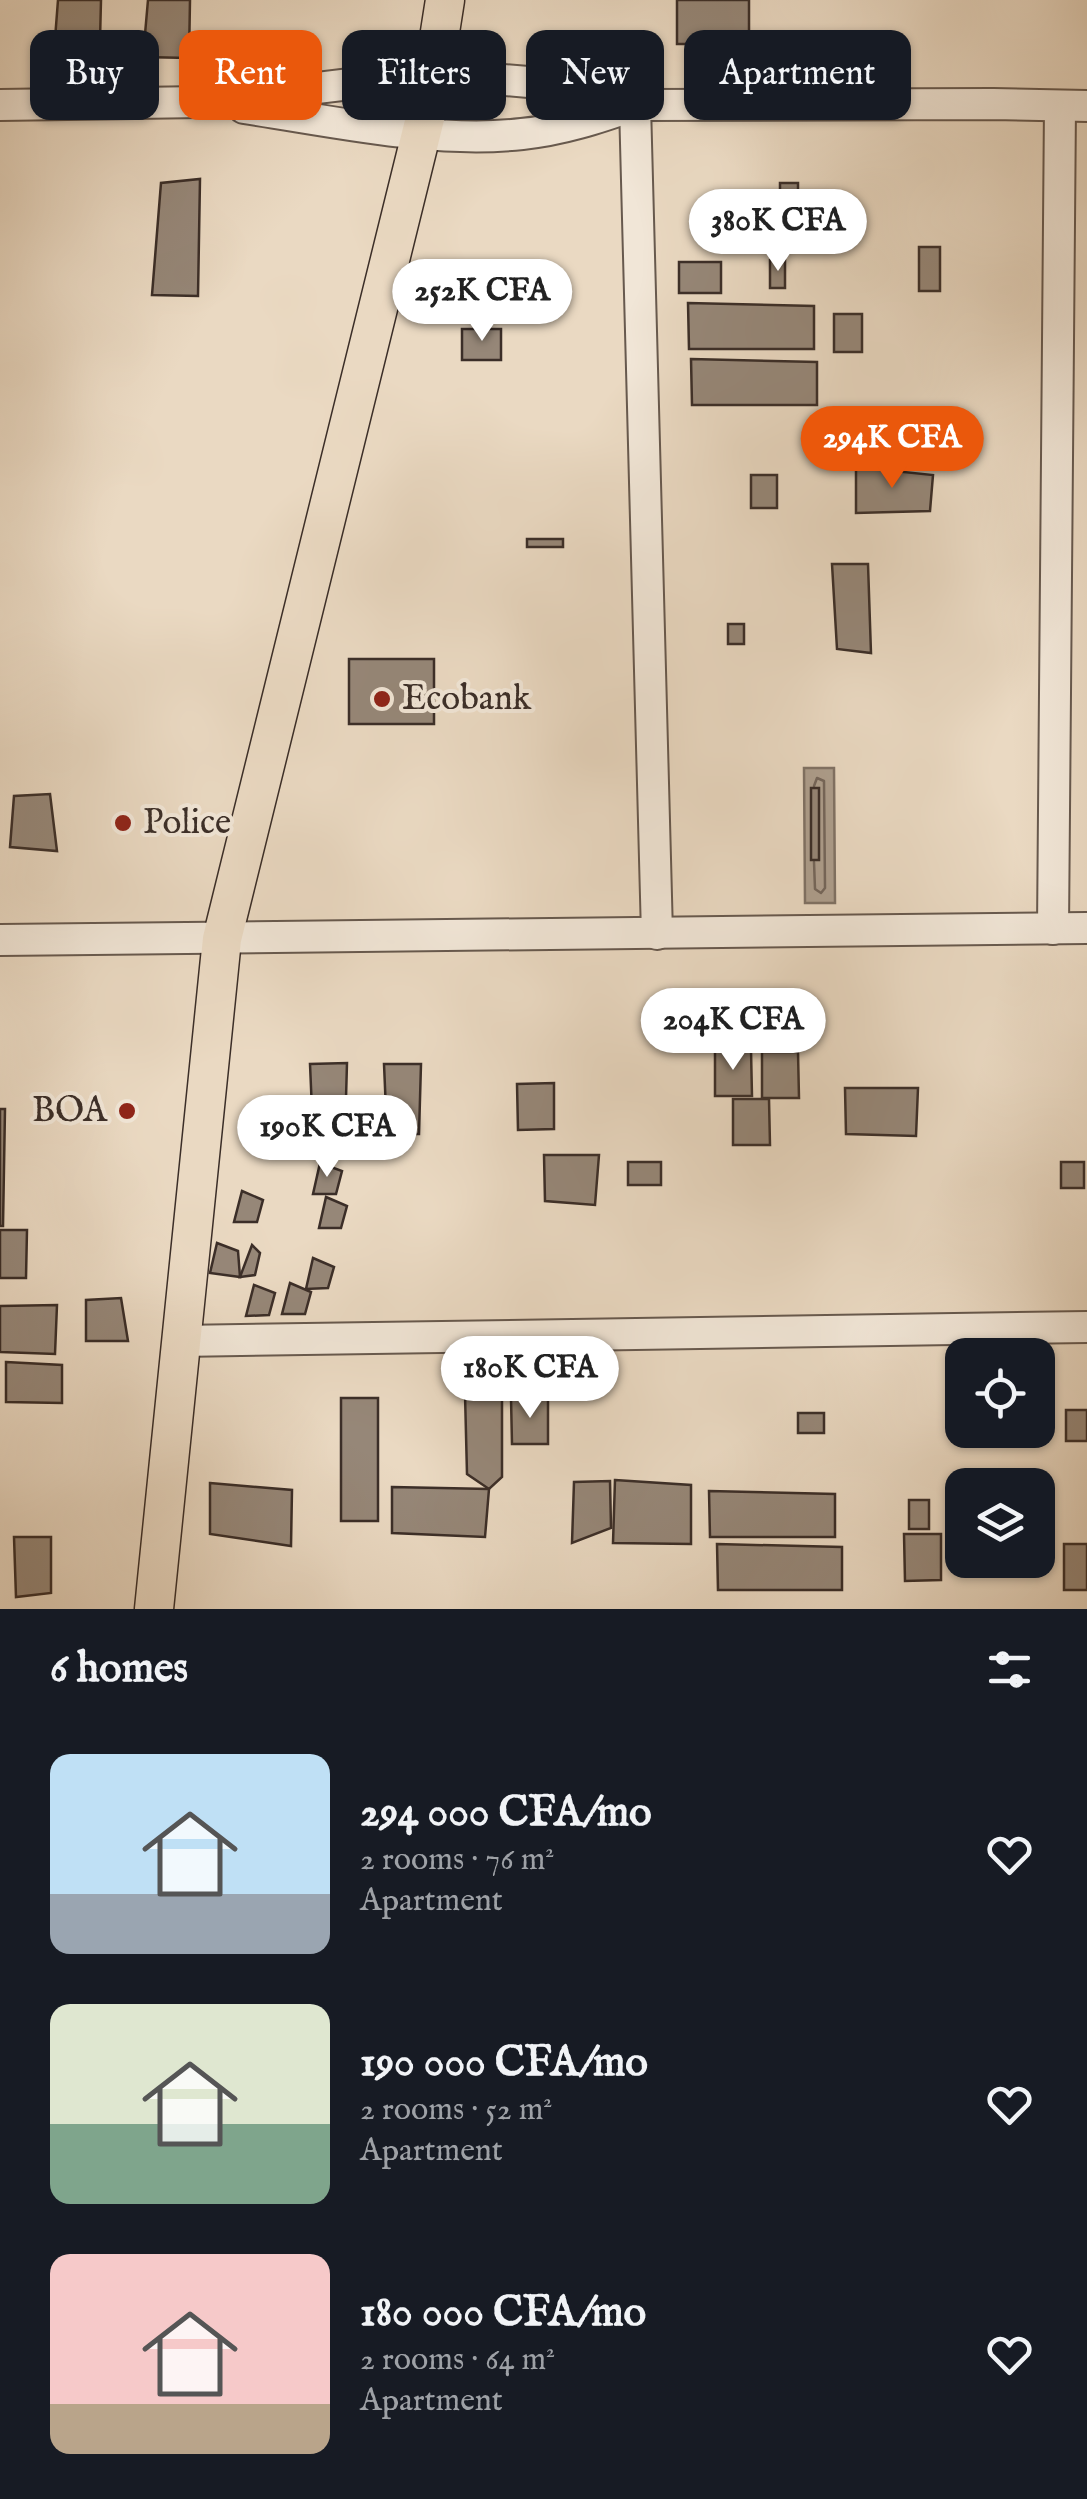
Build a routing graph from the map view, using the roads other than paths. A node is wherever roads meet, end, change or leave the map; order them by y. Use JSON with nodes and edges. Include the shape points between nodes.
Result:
{"nodes":[{"id":1,"x":445,"y":0,"type":"edge"},
{"id":2,"x":441,"y":30,"type":"edge"},
{"id":3,"x":179,"y":102,"type":"edge"},
{"id":4,"x":0,"y":105,"type":"edge"},
{"id":5,"x":664,"y":105,"type":"edge"},
{"id":6,"x":1074,"y":106,"type":"edge"},
{"id":7,"x":322,"y":120,"type":"edge"},
{"id":8,"x":424,"y":120,"type":"edge"},
{"id":9,"x":594,"y":120,"type":"edge"},
{"id":10,"x":635,"y":120,"type":"edge"},
{"id":11,"x":421,"y":134,"type":"junction"},
{"id":12,"x":1087,"y":928,"type":"edge"},
{"id":13,"x":1053,"y":929,"type":"junction"},
{"id":14,"x":657,"y":934,"type":"junction"},
{"id":15,"x":222,"y":939,"type":"junction"},
{"id":16,"x":0,"y":940,"type":"edge"},
{"id":17,"x":1087,"y":1327,"type":"edge"},
{"id":18,"x":180,"y":1341,"type":"junction"},
{"id":19,"x":154,"y":1609,"type":"edge"}],
"edges":[{"from":1,"to":2,"type":"main road"},
{"from":3,"to":4,"type":"street"},
{"from":5,"to":6,"type":"street"},
{"from":6,"to":13,"type":"street"},
{"from":7,"to":11,"type":"street"},
{"from":8,"to":11,"type":"main road"},
{"from":9,"to":11,"type":"street","via":[[522,134]]},
{"from":10,"to":14,"type":"street"},
{"from":11,"to":15,"type":"main road"},
{"from":12,"to":13,"type":"street"},
{"from":13,"to":14,"type":"street"},
{"from":14,"to":15,"type":"street"},
{"from":15,"to":16,"type":"street"},
{"from":15,"to":18,"type":"main road"},
{"from":17,"to":18,"type":"street"},
{"from":18,"to":19,"type":"main road"}]}
